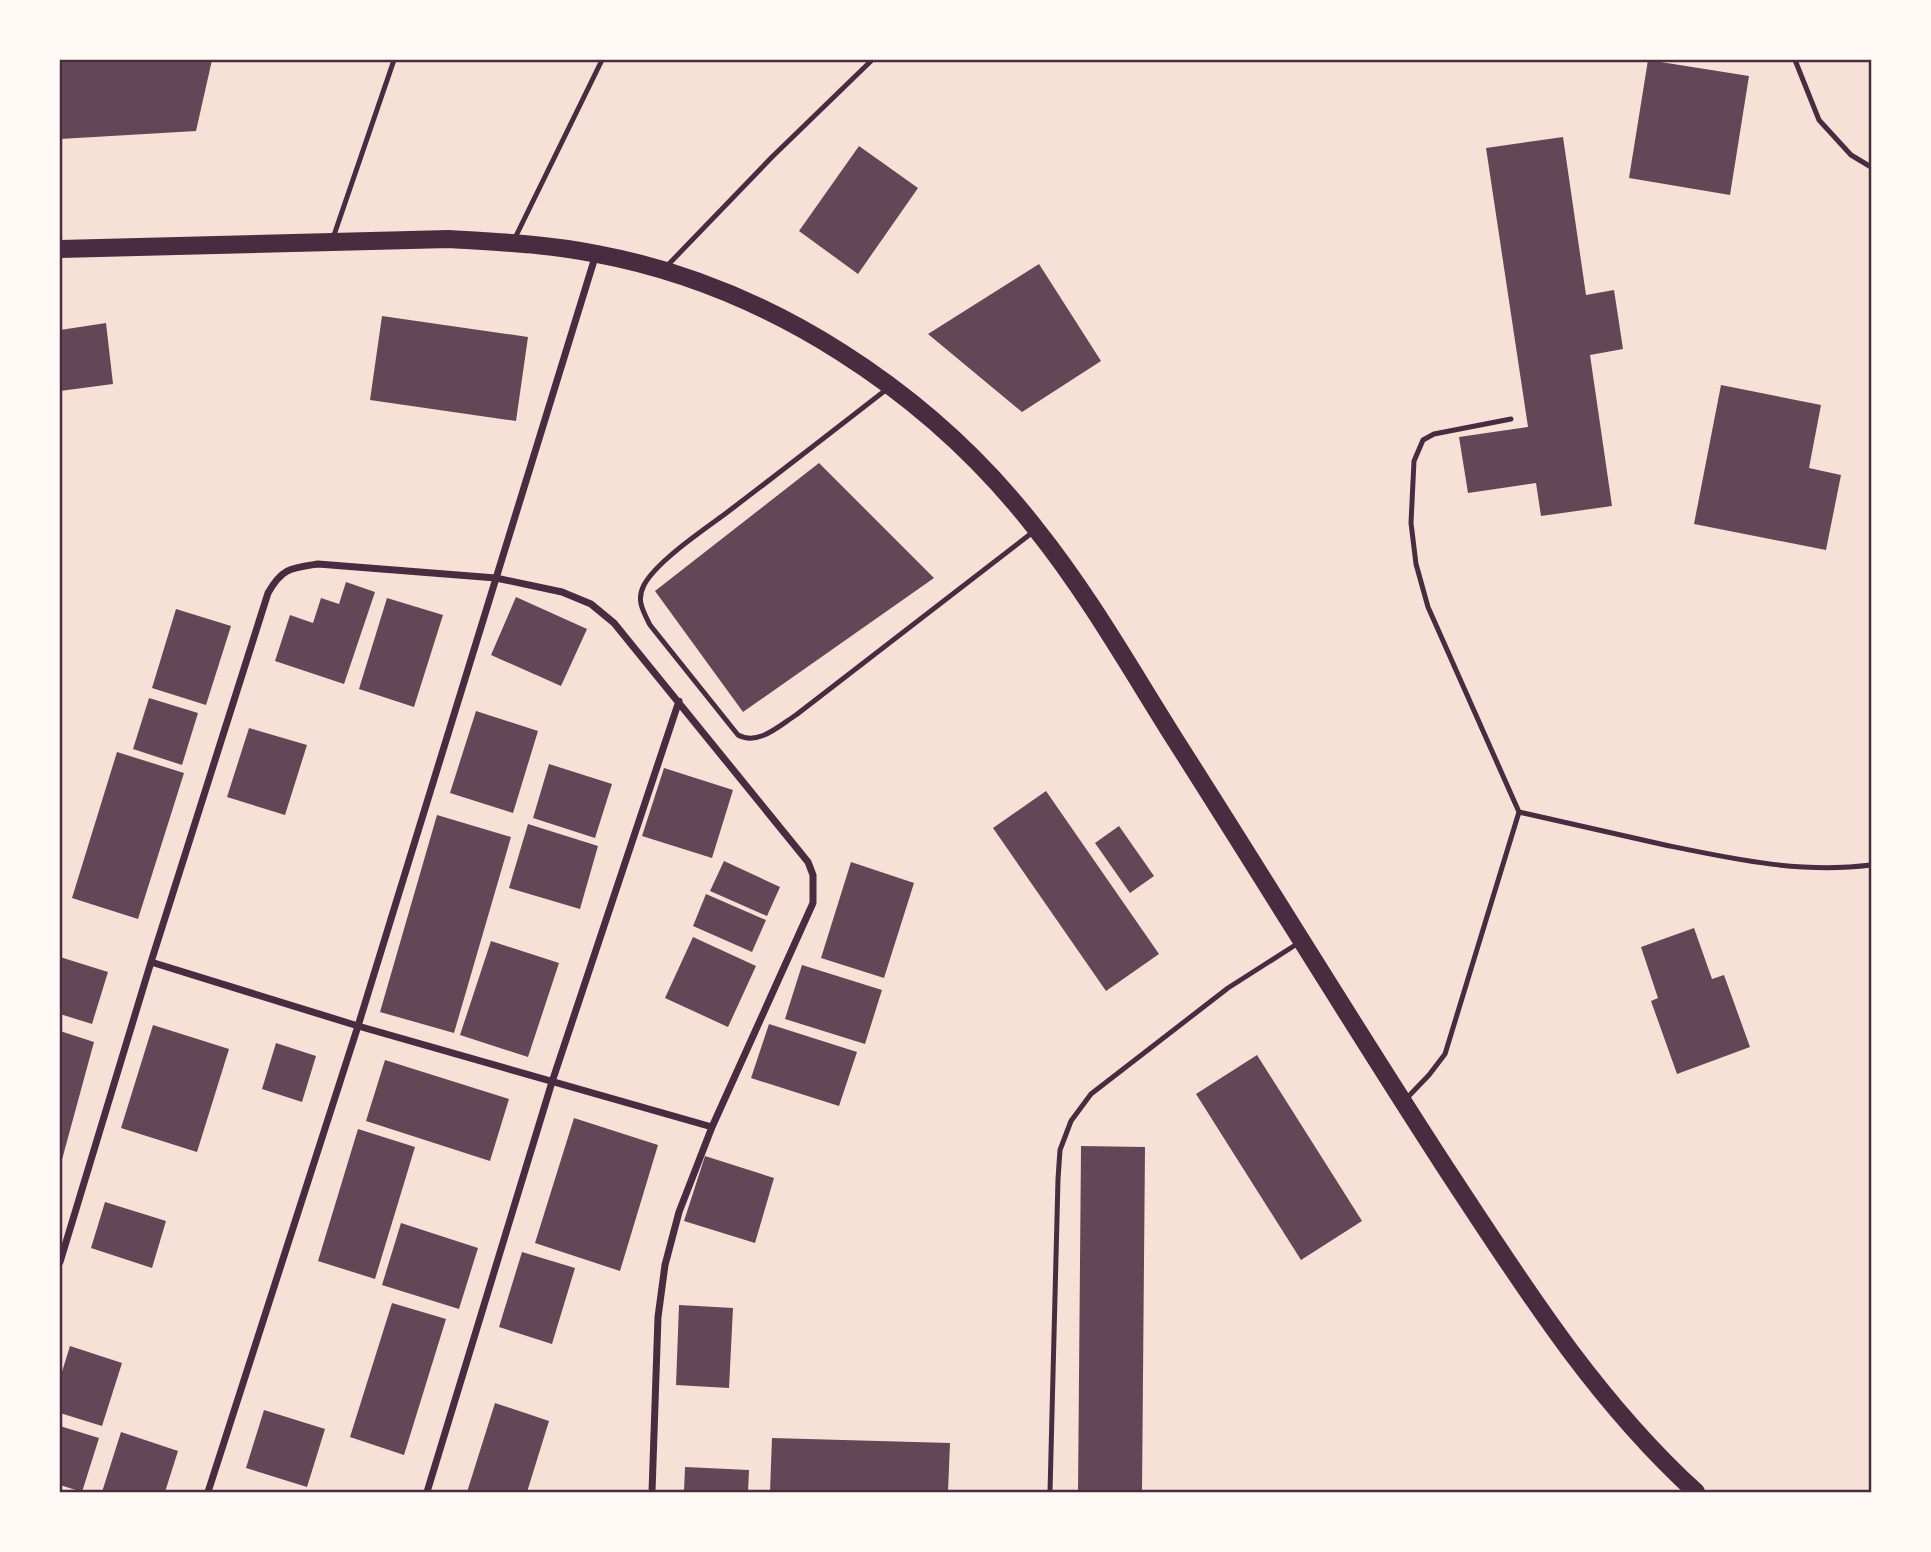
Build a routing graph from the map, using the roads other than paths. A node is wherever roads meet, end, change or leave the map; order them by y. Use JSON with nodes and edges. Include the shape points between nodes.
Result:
{"nodes":[{"id":1,"x":394,"y":60,"type":"edge"},
{"id":2,"x":602,"y":60,"type":"edge"},
{"id":3,"x":872,"y":60,"type":"edge"},
{"id":4,"x":1795,"y":60,"type":"edge"},
{"id":5,"x":1871,"y":167,"type":"edge"},
{"id":6,"x":332,"y":241,"type":"junction"},
{"id":7,"x":513,"y":243,"type":"junction"},
{"id":8,"x":60,"y":248,"type":"edge"},
{"id":9,"x":596,"y":254,"type":"junction"},
{"id":10,"x":663,"y":270,"type":"junction"},
{"id":11,"x":890,"y":387,"type":"junction"},
{"id":12,"x":1511,"y":419,"type":"dead end"},
{"id":13,"x":1036,"y":529,"type":"junction"},
{"id":14,"x":496,"y":578,"type":"junction"},
{"id":15,"x":679,"y":701,"type":"junction"},
{"id":16,"x":1519,"y":812,"type":"junction"},
{"id":17,"x":1871,"y":865,"type":"edge"},
{"id":18,"x":1303,"y":940,"type":"junction"},
{"id":19,"x":151,"y":962,"type":"junction"},
{"id":20,"x":358,"y":1026,"type":"junction"},
{"id":21,"x":552,"y":1082,"type":"junction"},
{"id":22,"x":1402,"y":1102,"type":"junction"},
{"id":23,"x":712,"y":1127,"type":"junction"},
{"id":24,"x":60,"y":1262,"type":"edge"},
{"id":25,"x":208,"y":1493,"type":"edge"},
{"id":26,"x":427,"y":1493,"type":"edge"},
{"id":27,"x":652,"y":1493,"type":"edge"},
{"id":28,"x":1050,"y":1493,"type":"edge"},
{"id":29,"x":1696,"y":1493,"type":"edge"}],
"edges":[{"from":1,"to":6,"type":"lane"},
{"from":2,"to":7,"type":"lane"},
{"from":3,"to":10,"type":"lane"},
{"from":4,"to":5,"type":"lane","via":[[1819,120],[1851,155]]},
{"from":6,"to":7,"type":"main road"},
{"from":6,"to":8,"type":"main road"},
{"from":7,"to":9,"type":"main road"},
{"from":9,"to":10,"type":"main road"},
{"from":9,"to":14,"type":"street"},
{"from":10,"to":11,"type":"main road","via":[[783,319]]},
{"from":11,"to":13,"type":"main road","via":[[985,470]]},
{"from":11,"to":13,"type":"lane","via":[[698,534],[645,582],[640,605],[650,625],[738,735],[747,740],[759,738],[796,715]]},
{"from":12,"to":16,"type":"lane","via":[[1423,440],[1414,461],[1411,523],[1428,607]]},
{"from":13,"to":18,"type":"main road","via":[[1089,604]]},
{"from":14,"to":15,"type":"street","via":[[562,592],[591,604],[614,623]]},
{"from":14,"to":19,"type":"street","via":[[318,564],[296,567],[277,577],[268,593]]},
{"from":14,"to":20,"type":"street"},
{"from":15,"to":21,"type":"street"},
{"from":15,"to":23,"type":"street","via":[[814,875],[813,903]]},
{"from":16,"to":17,"type":"lane","via":[[1780,866],[1837,869]]},
{"from":16,"to":22,"type":"lane","via":[[1445,1054]]},
{"from":18,"to":22,"type":"main road"},
{"from":18,"to":28,"type":"lane","via":[[1228,988],[1091,1094],[1071,1121],[1060,1150],[1058,1179]]},
{"from":19,"to":20,"type":"street"},
{"from":19,"to":24,"type":"street"},
{"from":20,"to":21,"type":"street"},
{"from":20,"to":25,"type":"street"},
{"from":21,"to":23,"type":"street"},
{"from":21,"to":26,"type":"street"},
{"from":22,"to":29,"type":"main road","via":[[1563,1345]]},
{"from":23,"to":27,"type":"street","via":[[679,1212],[665,1265],[658,1317]]}]}
